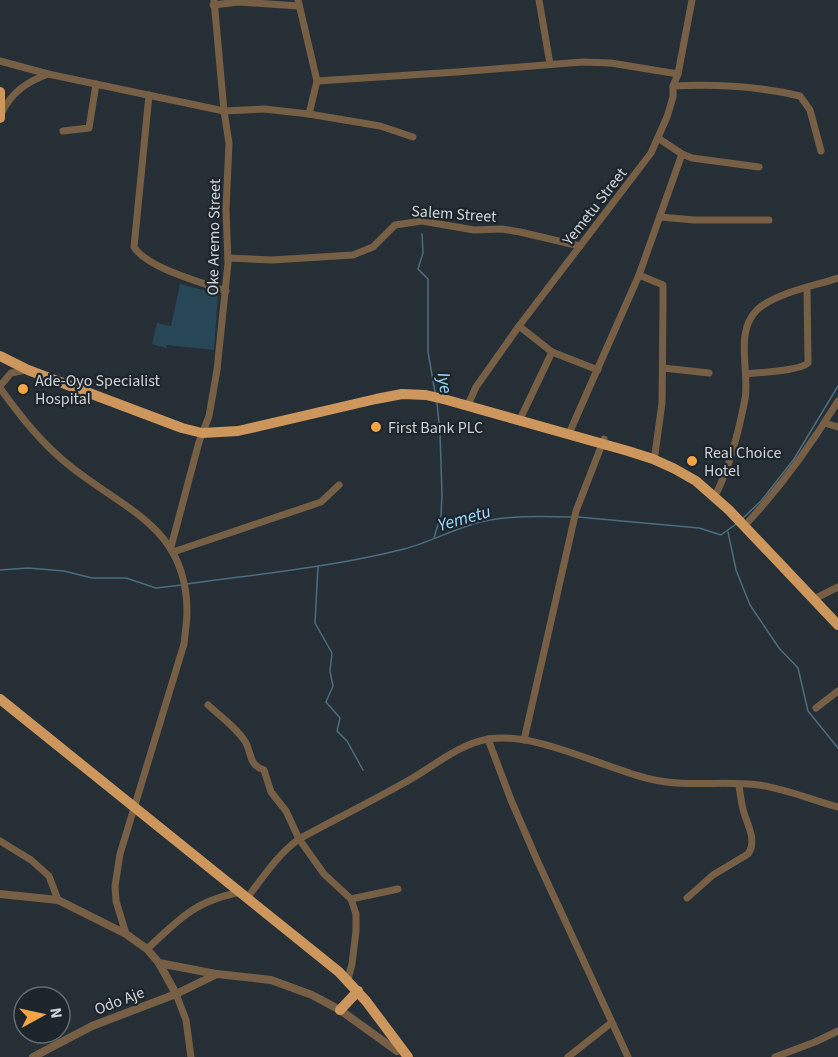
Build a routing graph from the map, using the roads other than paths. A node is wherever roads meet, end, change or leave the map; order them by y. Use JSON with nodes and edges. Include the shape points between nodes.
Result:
{"nodes":[{"id":1,"x":539,"y":0,"type":"edge"},
{"id":2,"x":692,"y":0,"type":"edge"},
{"id":3,"x":213,"y":2,"type":"edge"},
{"id":4,"x":298,"y":3,"type":"edge"},
{"id":5,"x":0,"y":61,"type":"edge"},
{"id":6,"x":550,"y":64,"type":"junction"},
{"id":7,"x":48,"y":74,"type":"junction"},
{"id":8,"x":678,"y":74,"type":"junction"},
{"id":9,"x":317,"y":81,"type":"junction"},
{"id":10,"x":96,"y":84,"type":"junction"},
{"id":11,"x":673,"y":86,"type":"junction"},
{"id":12,"x":0,"y":92,"type":"edge"},
{"id":13,"x":149,"y":95,"type":"junction"},
{"id":14,"x":224,"y":111,"type":"junction"},
{"id":15,"x":309,"y":114,"type":"junction"},
{"id":16,"x":0,"y":117,"type":"edge"},
{"id":17,"x":63,"y":131,"type":"dead end"},
{"id":18,"x":413,"y":137,"type":"dead end"},
{"id":19,"x":658,"y":138,"type":"junction"},
{"id":20,"x":821,"y":151,"type":"dead end"},
{"id":21,"x":682,"y":154,"type":"junction"},
{"id":22,"x":759,"y":167,"type":"dead end"},
{"id":23,"x":660,"y":217,"type":"junction"},
{"id":24,"x":769,"y":220,"type":"dead end"},
{"id":25,"x":580,"y":246,"type":"junction"},
{"id":26,"x":228,"y":258,"type":"junction"},
{"id":27,"x":639,"y":275,"type":"junction"},
{"id":28,"x":838,"y":278,"type":"edge"},
{"id":29,"x":807,"y":288,"type":"junction"},
{"id":30,"x":226,"y":291,"type":"junction"},
{"id":31,"x":519,"y":326,"type":"junction"},
{"id":32,"x":0,"y":348,"type":"edge"},
{"id":33,"x":552,"y":352,"type":"junction"},
{"id":34,"x":0,"y":356,"type":"edge"},
{"id":35,"x":663,"y":368,"type":"junction"},
{"id":36,"x":28,"y":370,"type":"junction"},
{"id":37,"x":597,"y":370,"type":"junction"},
{"id":38,"x":709,"y":373,"type":"dead end"},
{"id":39,"x":747,"y":374,"type":"junction"},
{"id":40,"x":0,"y":387,"type":"edge"},
{"id":41,"x":838,"y":401,"type":"edge"},
{"id":42,"x":469,"y":403,"type":"junction"},
{"id":43,"x":522,"y":415,"type":"junction"},
{"id":44,"x":824,"y":423,"type":"junction"},
{"id":45,"x":838,"y":428,"type":"edge"},
{"id":46,"x":571,"y":429,"type":"junction"},
{"id":47,"x":204,"y":430,"type":"junction"},
{"id":48,"x":603,"y":441,"type":"junction"},
{"id":49,"x":655,"y":454,"type":"junction"},
{"id":50,"x":339,"y":485,"type":"dead end"},
{"id":51,"x":717,"y":492,"type":"junction"},
{"id":52,"x":743,"y":520,"type":"junction"},
{"id":53,"x":172,"y":550,"type":"junction"},
{"id":54,"x":838,"y":587,"type":"edge"},
{"id":55,"x":817,"y":598,"type":"junction"},
{"id":56,"x":838,"y":615,"type":"edge"},
{"id":57,"x":838,"y":625,"type":"edge"},
{"id":58,"x":838,"y":691,"type":"edge"},
{"id":59,"x":0,"y":699,"type":"edge"},
{"id":60,"x":0,"y":704,"type":"edge"},
{"id":61,"x":208,"y":705,"type":"dead end"},
{"id":62,"x":816,"y":708,"type":"dead end"},
{"id":63,"x":488,"y":739,"type":"junction"},
{"id":64,"x":524,"y":740,"type":"junction"},
{"id":65,"x":739,"y":785,"type":"junction"},
{"id":66,"x":838,"y":807,"type":"edge"},
{"id":67,"x":134,"y":809,"type":"junction"},
{"id":68,"x":299,"y":839,"type":"junction"},
{"id":69,"x":0,"y":841,"type":"edge"},
{"id":70,"x":399,"y":888,"type":"dead end"},
{"id":71,"x":236,"y":893,"type":"junction"},
{"id":72,"x":0,"y":894,"type":"edge"},
{"id":73,"x":248,"y":897,"type":"junction"},
{"id":74,"x":687,"y":898,"type":"dead end"},
{"id":75,"x":351,"y":899,"type":"junction"},
{"id":76,"x":57,"y":900,"type":"junction"},
{"id":77,"x":126,"y":934,"type":"junction"},
{"id":78,"x":147,"y":949,"type":"junction"},
{"id":79,"x":159,"y":963,"type":"junction"},
{"id":80,"x":217,"y":974,"type":"junction"},
{"id":81,"x":347,"y":983,"type":"junction"},
{"id":82,"x":356,"y":993,"type":"junction"},
{"id":83,"x":176,"y":994,"type":"junction"},
{"id":84,"x":340,"y":1010,"type":"junction"},
{"id":85,"x":610,"y":1023,"type":"junction"},
{"id":86,"x":838,"y":1031,"type":"edge"},
{"id":87,"x":399,"y":1054,"type":"edge"},
{"id":88,"x":33,"y":1057,"type":"edge"},
{"id":89,"x":191,"y":1057,"type":"edge"},
{"id":90,"x":408,"y":1057,"type":"edge"},
{"id":91,"x":567,"y":1057,"type":"edge"},
{"id":92,"x":628,"y":1057,"type":"edge"},
{"id":93,"x":775,"y":1057,"type":"edge"}],
"edges":[{"from":1,"to":6,"type":"street"},
{"from":2,"to":8,"type":"street","name":"Yemetu Street"},
{"from":3,"to":4,"type":"street"},
{"from":3,"to":14,"type":"street","name":"Oke Aremo Street"},
{"from":4,"to":9,"type":"street"},
{"from":5,"to":7,"type":"street"},
{"from":6,"to":8,"type":"street","via":[[597,62]]},
{"from":6,"to":9,"type":"street"},
{"from":7,"to":10,"type":"street"},
{"from":7,"to":16,"type":"street","via":[[16,92]]},
{"from":8,"to":11,"type":"street","name":"Yemetu Street"},
{"from":9,"to":15,"type":"street"},
{"from":10,"to":13,"type":"street"},
{"from":10,"to":17,"type":"street","via":[[88,129]]},
{"from":11,"to":19,"type":"street","name":"Yemetu Street","via":[[673,97]]},
{"from":11,"to":20,"type":"street","via":[[757,87],[800,96],[810,110]]},
{"from":12,"to":16,"type":"highway"},
{"from":13,"to":14,"type":"street"},
{"from":13,"to":30,"type":"street","via":[[134,248],[181,276]]},
{"from":14,"to":15,"type":"street","via":[[264,109]]},
{"from":14,"to":26,"type":"street","name":"Oke Aremo Street","via":[[229,143],[225,209]]},
{"from":15,"to":18,"type":"street","via":[[380,126]]},
{"from":19,"to":21,"type":"street"},
{"from":19,"to":25,"type":"street","name":"Yemetu Street","via":[[631,181]]},
{"from":21,"to":22,"type":"street"},
{"from":21,"to":23,"type":"street"},
{"from":23,"to":24,"type":"street"},
{"from":23,"to":27,"type":"street"},
{"from":25,"to":26,"type":"street","name":"Salem Street","via":[[502,229],[474,230],[422,221],[395,225],[373,247],[353,255],[272,260]]},
{"from":25,"to":31,"type":"street","name":"Yemetu Street"},
{"from":26,"to":30,"type":"street","name":"Oke Aremo Street"},
{"from":27,"to":35,"type":"street","via":[[663,285]]},
{"from":27,"to":37,"type":"street"},
{"from":28,"to":29,"type":"street"},
{"from":29,"to":39,"type":"street","via":[[769,302],[752,316],[744,346]]},
{"from":29,"to":39,"type":"street","via":[[806,366]]},
{"from":30,"to":47,"type":"street","name":"Oke Aremo Street","via":[[217,370]]},
{"from":31,"to":33,"type":"street"},
{"from":31,"to":42,"type":"street","name":"Yemetu Street"},
{"from":32,"to":47,"type":"highway","via":[[31,365]]},
{"from":33,"to":37,"type":"street"},
{"from":33,"to":43,"type":"street"},
{"from":34,"to":36,"type":"highway"},
{"from":35,"to":38,"type":"street"},
{"from":35,"to":49,"type":"street"},
{"from":36,"to":40,"type":"street","via":[[11,373]]},
{"from":36,"to":47,"type":"highway","via":[[182,428]]},
{"from":37,"to":46,"type":"street"},
{"from":39,"to":51,"type":"street","via":[[727,469]]},
{"from":40,"to":53,"type":"street","via":[[43,442],[101,490],[149,522]]},
{"from":41,"to":44,"type":"street"},
{"from":42,"to":43,"type":"highway"},
{"from":42,"to":47,"type":"highway","via":[[402,394],[238,431]]},
{"from":42,"to":48,"type":"highway"},
{"from":43,"to":46,"type":"highway"},
{"from":44,"to":45,"type":"street"},
{"from":44,"to":52,"type":"street","via":[[779,489]]},
{"from":46,"to":48,"type":"highway"},
{"from":47,"to":53,"type":"street","name":"Oke Aremo Street"},
{"from":48,"to":49,"type":"highway"},
{"from":48,"to":52,"type":"highway","via":[[675,469]]},
{"from":48,"to":64,"type":"street","via":[[576,511]]},
{"from":49,"to":51,"type":"highway","via":[[699,477]]},
{"from":50,"to":53,"type":"street","via":[[321,502]]},
{"from":51,"to":52,"type":"highway"},
{"from":52,"to":55,"type":"highway"},
{"from":53,"to":67,"type":"street","via":[[185,589],[184,644]]},
{"from":54,"to":55,"type":"street"},
{"from":55,"to":56,"type":"highway"},
{"from":55,"to":57,"type":"highway"},
{"from":58,"to":62,"type":"street"},
{"from":59,"to":67,"type":"highway"},
{"from":60,"to":67,"type":"highway"},
{"from":61,"to":68,"type":"street","via":[[237,731],[252,762],[264,770],[271,792],[286,811]]},
{"from":63,"to":64,"type":"street"},
{"from":63,"to":68,"type":"street","via":[[459,750]]},
{"from":63,"to":85,"type":"street","via":[[519,820]]},
{"from":64,"to":65,"type":"street","via":[[651,779]]},
{"from":65,"to":66,"type":"street","via":[[770,788]]},
{"from":65,"to":74,"type":"street","via":[[752,837],[751,850],[713,874]]},
{"from":67,"to":71,"type":"highway"},
{"from":67,"to":73,"type":"highway"},
{"from":67,"to":77,"type":"street","via":[[115,886]]},
{"from":68,"to":73,"type":"street"},
{"from":68,"to":75,"type":"street","via":[[324,874]]},
{"from":69,"to":76,"type":"street","via":[[32,860],[49,876]]},
{"from":70,"to":75,"type":"street"},
{"from":71,"to":78,"type":"street","via":[[194,908]]},
{"from":71,"to":81,"type":"highway"},
{"from":72,"to":76,"type":"street"},
{"from":73,"to":81,"type":"highway"},
{"from":75,"to":81,"type":"street","via":[[356,931]]},
{"from":76,"to":77,"type":"street"},
{"from":77,"to":78,"type":"street"},
{"from":78,"to":79,"type":"street"},
{"from":79,"to":80,"type":"street"},
{"from":79,"to":83,"type":"street"},
{"from":80,"to":83,"type":"street","name":"Odo Aje"},
{"from":80,"to":84,"type":"street","via":[[270,980]]},
{"from":81,"to":82,"type":"highway"},
{"from":82,"to":84,"type":"highway"},
{"from":82,"to":87,"type":"highway"},
{"from":82,"to":90,"type":"highway"},
{"from":83,"to":88,"type":"street","name":"Odo Aje","via":[[92,1026]]},
{"from":83,"to":89,"type":"street","via":[[186,1020]]},
{"from":84,"to":87,"type":"street"},
{"from":85,"to":91,"type":"street"},
{"from":85,"to":92,"type":"street"},
{"from":86,"to":93,"type":"street"}]}
